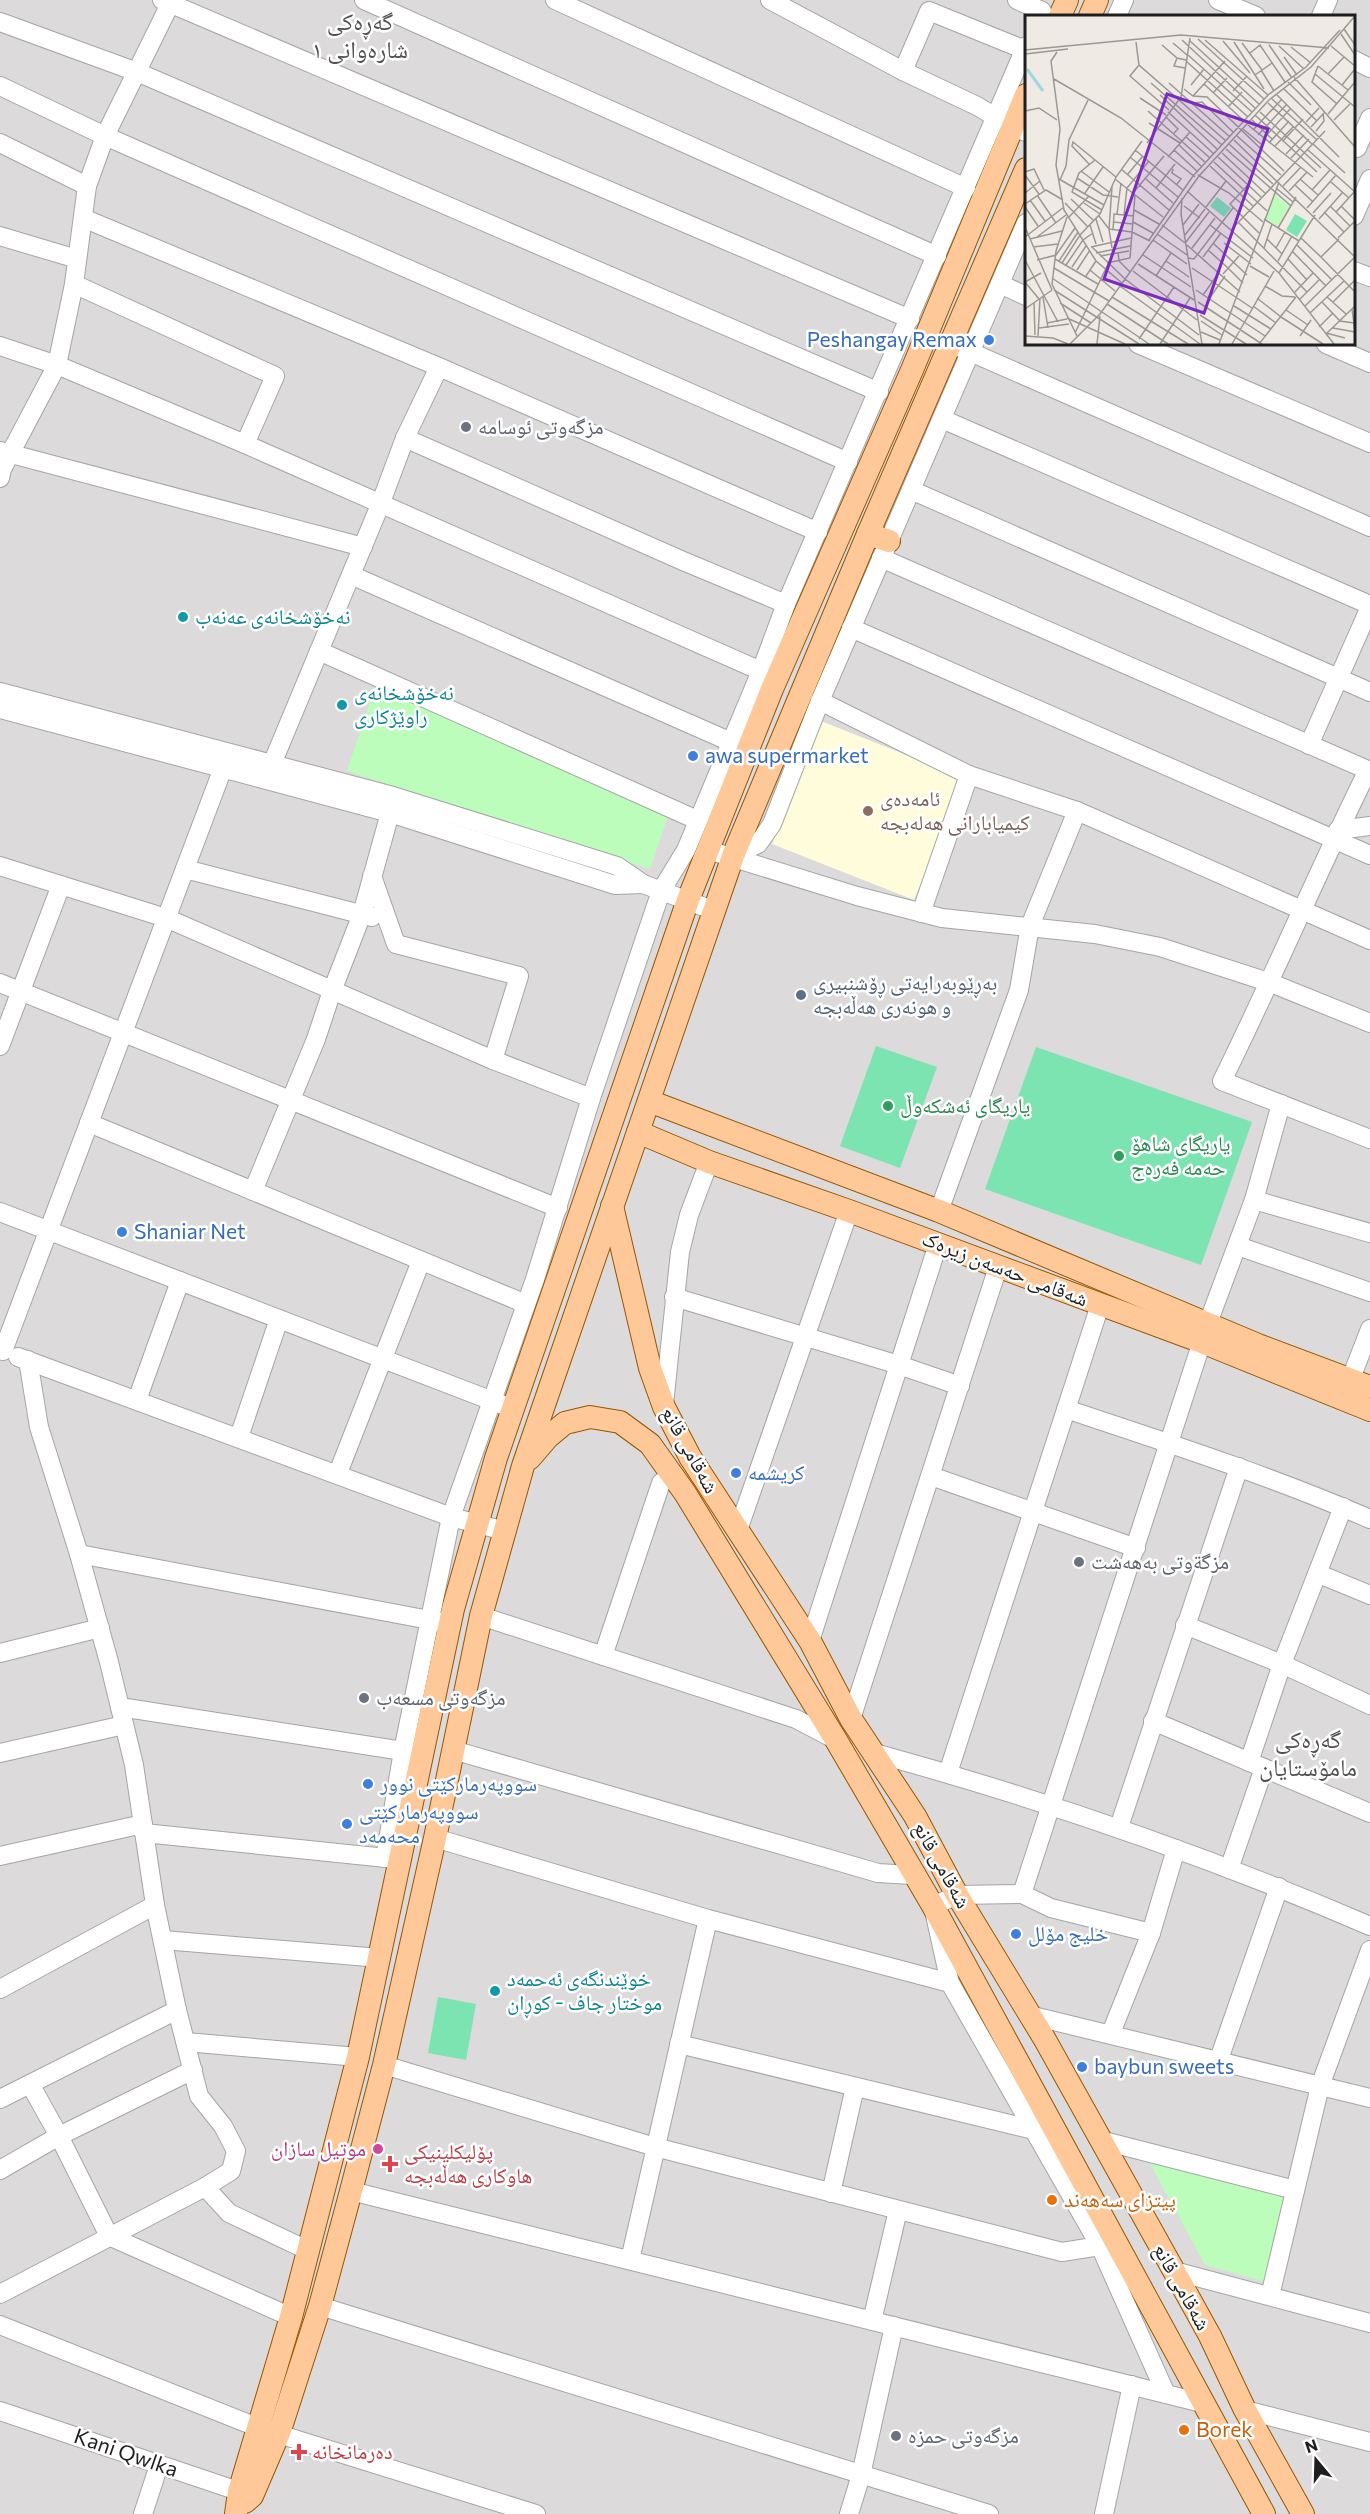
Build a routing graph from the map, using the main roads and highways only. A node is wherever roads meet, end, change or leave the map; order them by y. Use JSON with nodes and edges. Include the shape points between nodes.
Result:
{"nodes":[{"id":1,"x":1068,"y":0,"type":"edge"},
{"id":2,"x":1097,"y":0,"type":"edge"},
{"id":3,"x":1047,"y":11,"type":"edge"},
{"id":4,"x":1090,"y":15,"type":"edge"},
{"id":5,"x":1016,"y":111,"type":"edge"},
{"id":6,"x":1025,"y":171,"type":"edge"},
{"id":7,"x":649,"y":1101,"type":"junction"},
{"id":8,"x":638,"y":1132,"type":"junction"},
{"id":9,"x":612,"y":1206,"type":"junction"},
{"id":10,"x":1205,"y":1333,"type":"junction"},
{"id":11,"x":1355,"y":1388,"type":"edge"},
{"id":12,"x":1370,"y":1410,"type":"edge"},
{"id":13,"x":523,"y":1466,"type":"junction"},
{"id":14,"x":706,"y":1481,"type":"junction"},
{"id":15,"x":685,"y":1492,"type":"junction"},
{"id":16,"x":269,"y":2430,"type":"junction"},
{"id":17,"x":241,"y":2503,"type":"edge"},
{"id":18,"x":1264,"y":2514,"type":"edge"},
{"id":19,"x":1303,"y":2514,"type":"edge"}],
"edges":[{"from":1,"to":3,"type":"main road"},
{"from":2,"to":4,"type":"main road"},
{"from":5,"to":16,"type":"main road","via":[[763,681],[708,850],[503,1405],[477,1524],[440,1622],[393,1859],[380,1958],[291,2317]]},
{"from":6,"to":7,"type":"main road","via":[[950,343],[879,544],[733,856]]},
{"from":7,"to":8,"type":"main road"},
{"from":7,"to":10,"type":"main road","name":"شەقامی حەسەن زیرەک","via":[[939,1211]]},
{"from":8,"to":9,"type":"main road"},
{"from":8,"to":10,"type":"main road","name":"شەقامی حەسەن زیرەک","via":[[709,1162],[1100,1305]]},
{"from":9,"to":13,"type":"main road"},
{"from":9,"to":14,"type":"main road","name":"شەقامی قانع","via":[[650,1368],[664,1407]]},
{"from":10,"to":11,"type":"main road","name":"شەقامی حەسەن زیرەک"},
{"from":11,"to":12,"type":"main road","name":"شەقامی حەسەن زیرەک"},
{"from":13,"to":15,"type":"main road","name":"شەقامی قانع","via":[[565,1423],[590,1417],[620,1422],[650,1444]]},
{"from":13,"to":16,"type":"main road","via":[[481,1616],[384,2065],[351,2191],[320,2306]]},
{"from":14,"to":15,"type":"main road"},
{"from":14,"to":19,"type":"main road","name":"شەقامی قانع","via":[[810,1641],[851,1719],[915,1816],[1174,2271]]},
{"from":15,"to":18,"type":"main road","name":"شەقامی قانع","via":[[933,1906]]},
{"from":16,"to":17,"type":"main road"}]}
